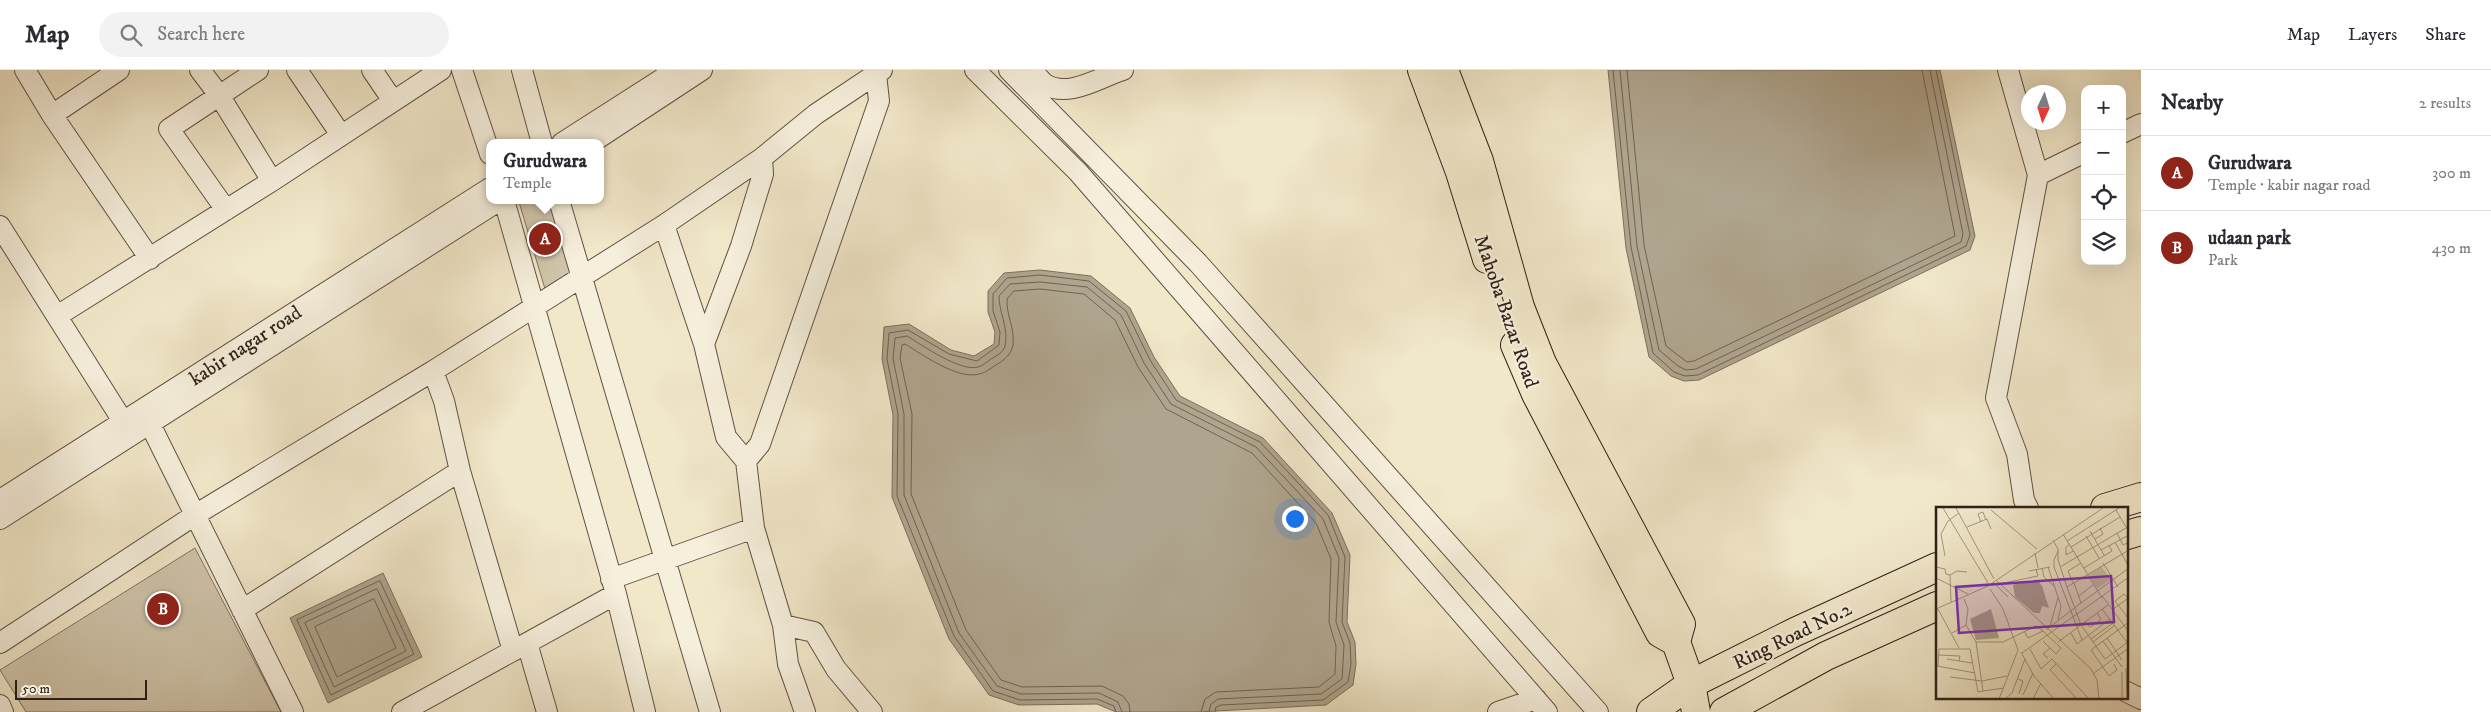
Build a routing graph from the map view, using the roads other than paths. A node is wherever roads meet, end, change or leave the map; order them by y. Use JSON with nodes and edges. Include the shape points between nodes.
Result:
{"nodes":[{"id":1,"x":25,"y":70,"type":"edge"},
{"id":2,"x":119,"y":70,"type":"edge"},
{"id":3,"x":200,"y":70,"type":"edge"},
{"id":4,"x":258,"y":70,"type":"edge"},
{"id":5,"x":298,"y":70,"type":"edge"},
{"id":6,"x":372,"y":70,"type":"edge"},
{"id":7,"x":440,"y":70,"type":"edge"},
{"id":8,"x":462,"y":70,"type":"edge"},
{"id":9,"x":522,"y":70,"type":"edge"},
{"id":10,"x":676,"y":70,"type":"edge"},
{"id":11,"x":702,"y":70,"type":"edge"},
{"id":12,"x":975,"y":70,"type":"edge"},
{"id":13,"x":1009,"y":70,"type":"edge"},
{"id":14,"x":1031,"y":70,"type":"edge"},
{"id":15,"x":1123,"y":70,"type":"edge"},
{"id":16,"x":1422,"y":70,"type":"edge"},
{"id":17,"x":1444,"y":70,"type":"edge"},
{"id":18,"x":2008,"y":70,"type":"edge"},
{"id":19,"x":879,"y":72,"type":"edge"},
{"id":20,"x":219,"y":95,"type":"junction"},
{"id":21,"x":393,"y":101,"type":"junction"},
{"id":22,"x":52,"y":115,"type":"junction"},
{"id":23,"x":2141,"y":124,"type":"edge"},
{"id":24,"x":2126,"y":132,"type":"edge"},
{"id":25,"x":341,"y":136,"type":"junction"},
{"id":26,"x":541,"y":139,"type":"edge"},
{"id":27,"x":568,"y":139,"type":"edge"},
{"id":28,"x":597,"y":139,"type":"edge"},
{"id":29,"x":486,"y":142,"type":"edge"},
{"id":30,"x":2081,"y":154,"type":"edge"},
{"id":31,"x":762,"y":158,"type":"junction"},
{"id":32,"x":2038,"y":175,"type":"junction"},
{"id":33,"x":272,"y":181,"type":"junction"},
{"id":34,"x":486,"y":191,"type":"edge"},
{"id":35,"x":493,"y":204,"type":"edge"},
{"id":36,"x":505,"y":204,"type":"edge"},
{"id":37,"x":560,"y":204,"type":"edge"},
{"id":38,"x":226,"y":210,"type":"junction"},
{"id":39,"x":664,"y":225,"type":"junction"},
{"id":40,"x":3,"y":239,"type":"edge"},
{"id":41,"x":150,"y":259,"type":"junction"},
{"id":42,"x":582,"y":276,"type":"junction"},
{"id":43,"x":1501,"y":277,"type":"junction"},
{"id":44,"x":534,"y":305,"type":"junction"},
{"id":45,"x":57,"y":316,"type":"junction"},
{"id":46,"x":704,"y":344,"type":"junction"},
{"id":47,"x":433,"y":371,"type":"junction"},
{"id":48,"x":146,"y":417,"type":"junction"},
{"id":49,"x":128,"y":428,"type":"junction"},
{"id":50,"x":746,"y":461,"type":"junction"},
{"id":51,"x":460,"y":470,"type":"junction"},
{"id":52,"x":2141,"y":497,"type":"edge"},
{"id":53,"x":0,"y":500,"type":"edge"},
{"id":54,"x":2028,"y":507,"type":"edge"},
{"id":55,"x":2107,"y":507,"type":"edge"},
{"id":56,"x":195,"y":515,"type":"junction"},
{"id":57,"x":0,"y":519,"type":"edge"},
{"id":58,"x":754,"y":528,"type":"junction"},
{"id":59,"x":2141,"y":531,"type":"edge"},
{"id":60,"x":2128,"y":535,"type":"edge"},
{"id":61,"x":665,"y":560,"type":"junction"},
{"id":62,"x":1936,"y":567,"type":"edge"},
{"id":63,"x":614,"y":587,"type":"junction"},
{"id":64,"x":1936,"y":606,"type":"edge"},
{"id":65,"x":242,"y":610,"type":"junction"},
{"id":66,"x":783,"y":625,"type":"junction"},
{"id":67,"x":0,"y":643,"type":"edge"},
{"id":68,"x":520,"y":647,"type":"junction"},
{"id":69,"x":1691,"y":684,"type":"junction"},
{"id":70,"x":2128,"y":692,"type":"edge"},
{"id":71,"x":2141,"y":699,"type":"edge"},
{"id":72,"x":0,"y":705,"type":"edge"},
{"id":73,"x":1541,"y":706,"type":"edge"},
{"id":74,"x":412,"y":710,"type":"edge"},
{"id":75,"x":4,"y":712,"type":"edge"},
{"id":76,"x":294,"y":712,"type":"edge"},
{"id":77,"x":547,"y":712,"type":"edge"},
{"id":78,"x":645,"y":712,"type":"edge"},
{"id":79,"x":710,"y":712,"type":"edge"},
{"id":80,"x":805,"y":712,"type":"edge"},
{"id":81,"x":872,"y":712,"type":"edge"},
{"id":82,"x":1498,"y":712,"type":"edge"},
{"id":83,"x":1598,"y":712,"type":"edge"},
{"id":84,"x":1651,"y":712,"type":"edge"},
{"id":85,"x":1696,"y":712,"type":"edge"},
{"id":86,"x":1724,"y":712,"type":"edge"}],
"edges":[{"from":1,"to":22,"type":"street"},
{"from":2,"to":22,"type":"street"},
{"from":3,"to":20,"type":"street"},
{"from":4,"to":20,"type":"street"},
{"from":5,"to":25,"type":"street"},
{"from":6,"to":21,"type":"street"},
{"from":7,"to":21,"type":"street"},
{"from":8,"to":29,"type":"street"},
{"from":9,"to":26,"type":"street"},
{"from":10,"to":27,"type":"street"},
{"from":11,"to":28,"type":"street"},
{"from":12,"to":73,"type":"street","via":[[1078,172]]},
{"from":13,"to":83,"type":"street","via":[[1198,263]]},
{"from":14,"to":15,"type":"street","via":[[1045,84],[1058,90],[1075,88]]},
{"from":16,"to":43,"type":"main road","name":"Mahoba Bazar Road"},
{"from":17,"to":43,"type":"main road","name":"Mahoba Bazar Road","via":[[1479,161]]},
{"from":18,"to":32,"type":"street"},
{"from":19,"to":31,"type":"street","via":[[816,114]]},
{"from":19,"to":50,"type":"street","via":[[879,101],[760,444]]},
{"from":20,"to":33,"type":"street"},
{"from":20,"to":38,"type":"street","via":[[169,129]]},
{"from":21,"to":25,"type":"street"},
{"from":22,"to":41,"type":"street"},
{"from":23,"to":24,"type":"street"},
{"from":25,"to":33,"type":"street"},
{"from":30,"to":32,"type":"street"},
{"from":31,"to":39,"type":"street"},
{"from":31,"to":46,"type":"street","via":[[762,174],[741,246]]},
{"from":32,"to":54,"type":"street","via":[[1996,398],[2017,454]]},
{"from":33,"to":38,"type":"street"},
{"from":34,"to":48,"type":"street","name":"kabir nagar road"},
{"from":35,"to":48,"type":"street"},
{"from":36,"to":44,"type":"street"},
{"from":37,"to":42,"type":"street"},
{"from":38,"to":41,"type":"street"},
{"from":39,"to":42,"type":"street"},
{"from":39,"to":46,"type":"street"},
{"from":40,"to":45,"type":"street"},
{"from":41,"to":45,"type":"street"},
{"from":42,"to":44,"type":"street"},
{"from":42,"to":61,"type":"street"},
{"from":43,"to":69,"type":"main road","name":"Mahoba Bazar Road","via":[[1542,363],[1681,624],[1676,642]]},
{"from":44,"to":47,"type":"street"},
{"from":44,"to":63,"type":"street"},
{"from":45,"to":49,"type":"street"},
{"from":46,"to":50,"type":"street","via":[[726,437]]},
{"from":47,"to":51,"type":"street"},
{"from":47,"to":56,"type":"street"},
{"from":48,"to":49,"type":"street","name":"kabir nagar road"},
{"from":48,"to":56,"type":"street"},
{"from":49,"to":53,"type":"street","name":"kabir nagar road"},
{"from":49,"to":57,"type":"street"},
{"from":50,"to":58,"type":"street"},
{"from":51,"to":65,"type":"street"},
{"from":51,"to":68,"type":"street"},
{"from":52,"to":55,"type":"main road"},
{"from":56,"to":65,"type":"street"},
{"from":56,"to":67,"type":"street"},
{"from":58,"to":61,"type":"street"},
{"from":58,"to":66,"type":"street"},
{"from":59,"to":60,"type":"main road"},
{"from":61,"to":63,"type":"street"},
{"from":61,"to":79,"type":"street"},
{"from":62,"to":69,"type":"main road","name":"Ring Road No.2"},
{"from":63,"to":68,"type":"street"},
{"from":63,"to":78,"type":"street"},
{"from":64,"to":86,"type":"main road","name":"Ring Road No.2","via":[[1826,656]]},
{"from":65,"to":76,"type":"street"},
{"from":66,"to":80,"type":"street","via":[[788,664]]},
{"from":66,"to":81,"type":"street","via":[[814,632],[836,669]]},
{"from":68,"to":74,"type":"street"},
{"from":68,"to":77,"type":"street"},
{"from":69,"to":84,"type":"main road","name":"Ring Road No.2"},
{"from":69,"to":85,"type":"main road","name":"Mahoba Bazar Road"},
{"from":70,"to":71,"type":"street"},
{"from":72,"to":75,"type":"street"},
{"from":73,"to":82,"type":"street"}]}
